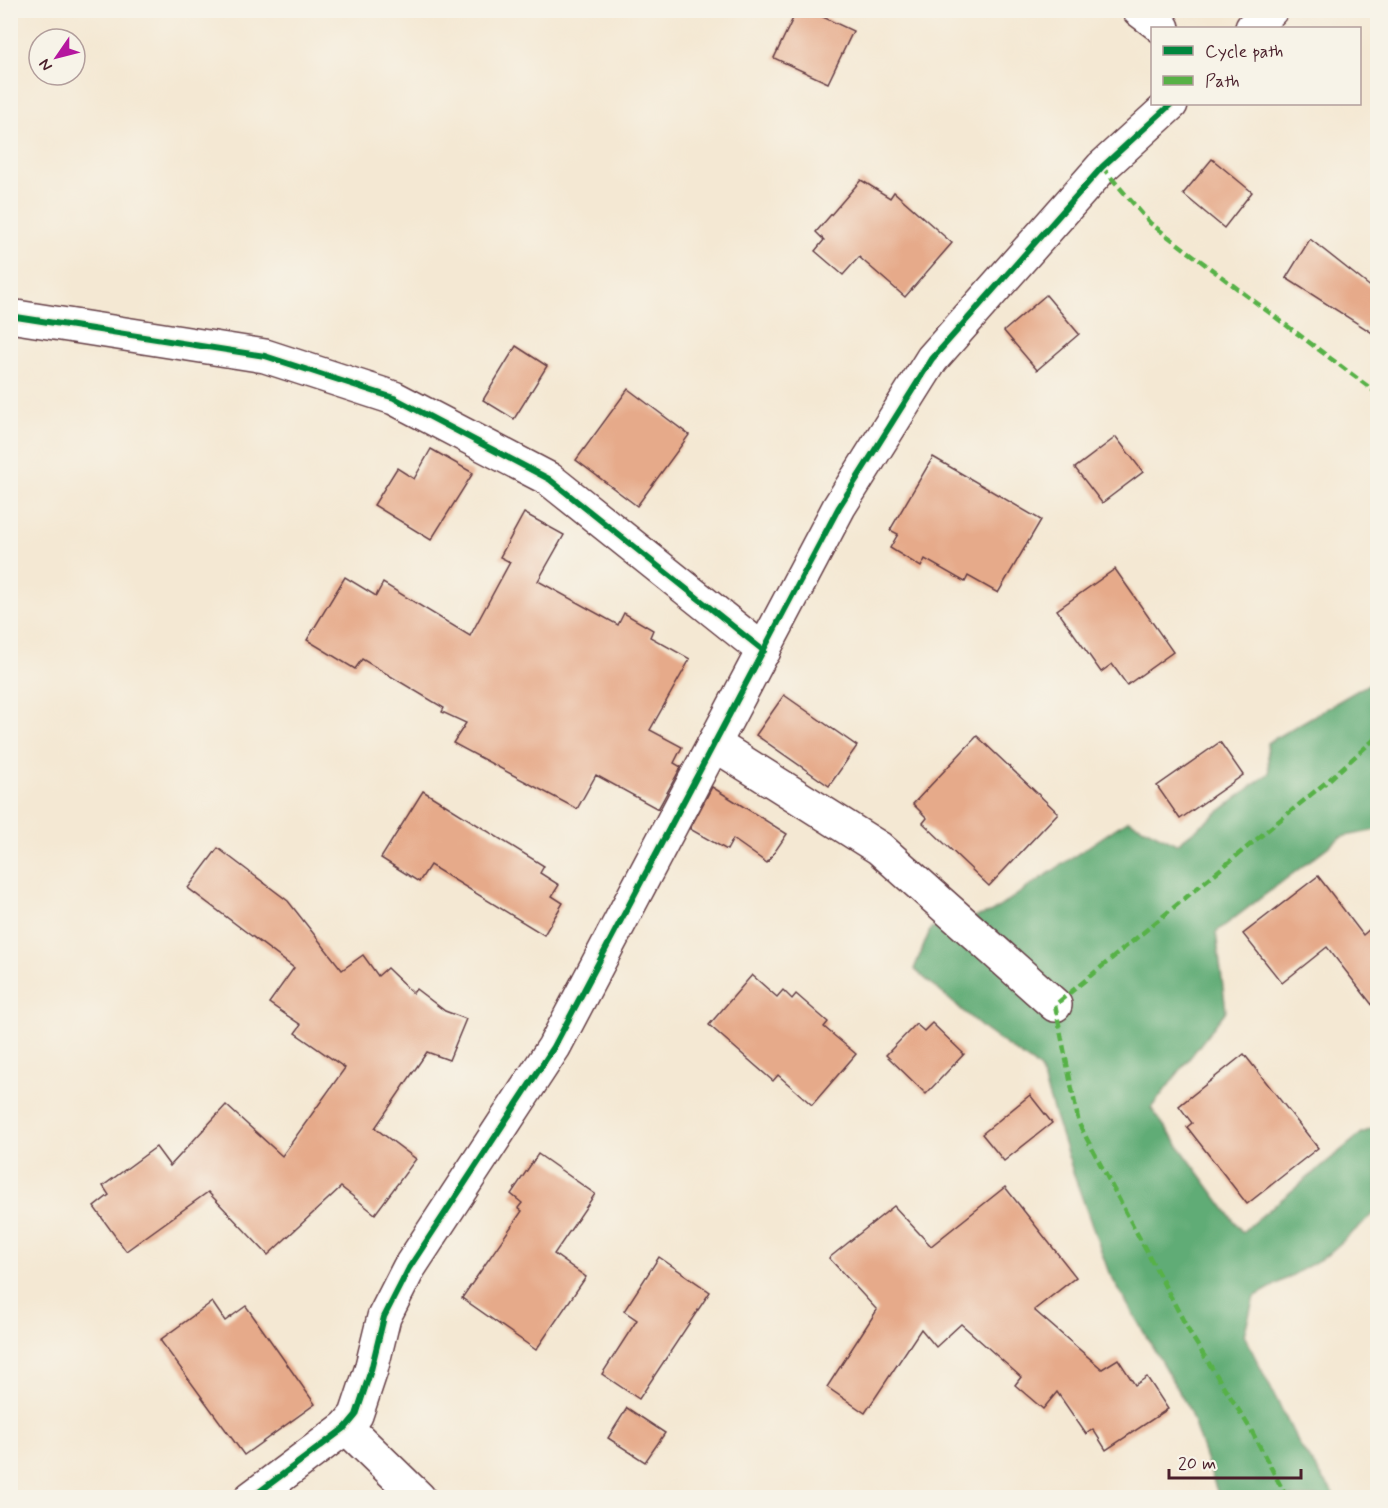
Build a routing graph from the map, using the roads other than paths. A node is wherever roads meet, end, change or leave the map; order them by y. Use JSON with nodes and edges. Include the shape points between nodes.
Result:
{"nodes":[{"id":1,"x":1139,"y":10,"type":"edge"},
{"id":2,"x":1271,"y":10,"type":"edge"},
{"id":3,"x":1162,"y":27,"type":"edge"},
{"id":4,"x":1253,"y":27,"type":"edge"},
{"id":5,"x":1170,"y":105,"type":"edge"},
{"id":6,"x":10,"y":316,"type":"edge"},
{"id":7,"x":764,"y":651,"type":"junction"},
{"id":8,"x":714,"y":744,"type":"junction"},
{"id":9,"x":1055,"y":1005,"type":"dead end"},
{"id":10,"x":346,"y":1426,"type":"junction"},
{"id":11,"x":251,"y":1497,"type":"edge"},
{"id":12,"x":419,"y":1497,"type":"edge"}],
"edges":[{"from":1,"to":3,"type":"street"},
{"from":2,"to":4,"type":"street"},
{"from":5,"to":7,"type":"street","via":[[1102,167],[932,358],[839,507]]},
{"from":6,"to":7,"type":"street","via":[[265,356],[394,398],[549,478]]},
{"from":7,"to":8,"type":"street"},
{"from":8,"to":9,"type":"street","via":[[879,848]]},
{"from":8,"to":10,"type":"street","via":[[554,1047],[409,1268],[384,1317],[356,1415]]},
{"from":10,"to":11,"type":"street"},
{"from":10,"to":12,"type":"street"}]}
